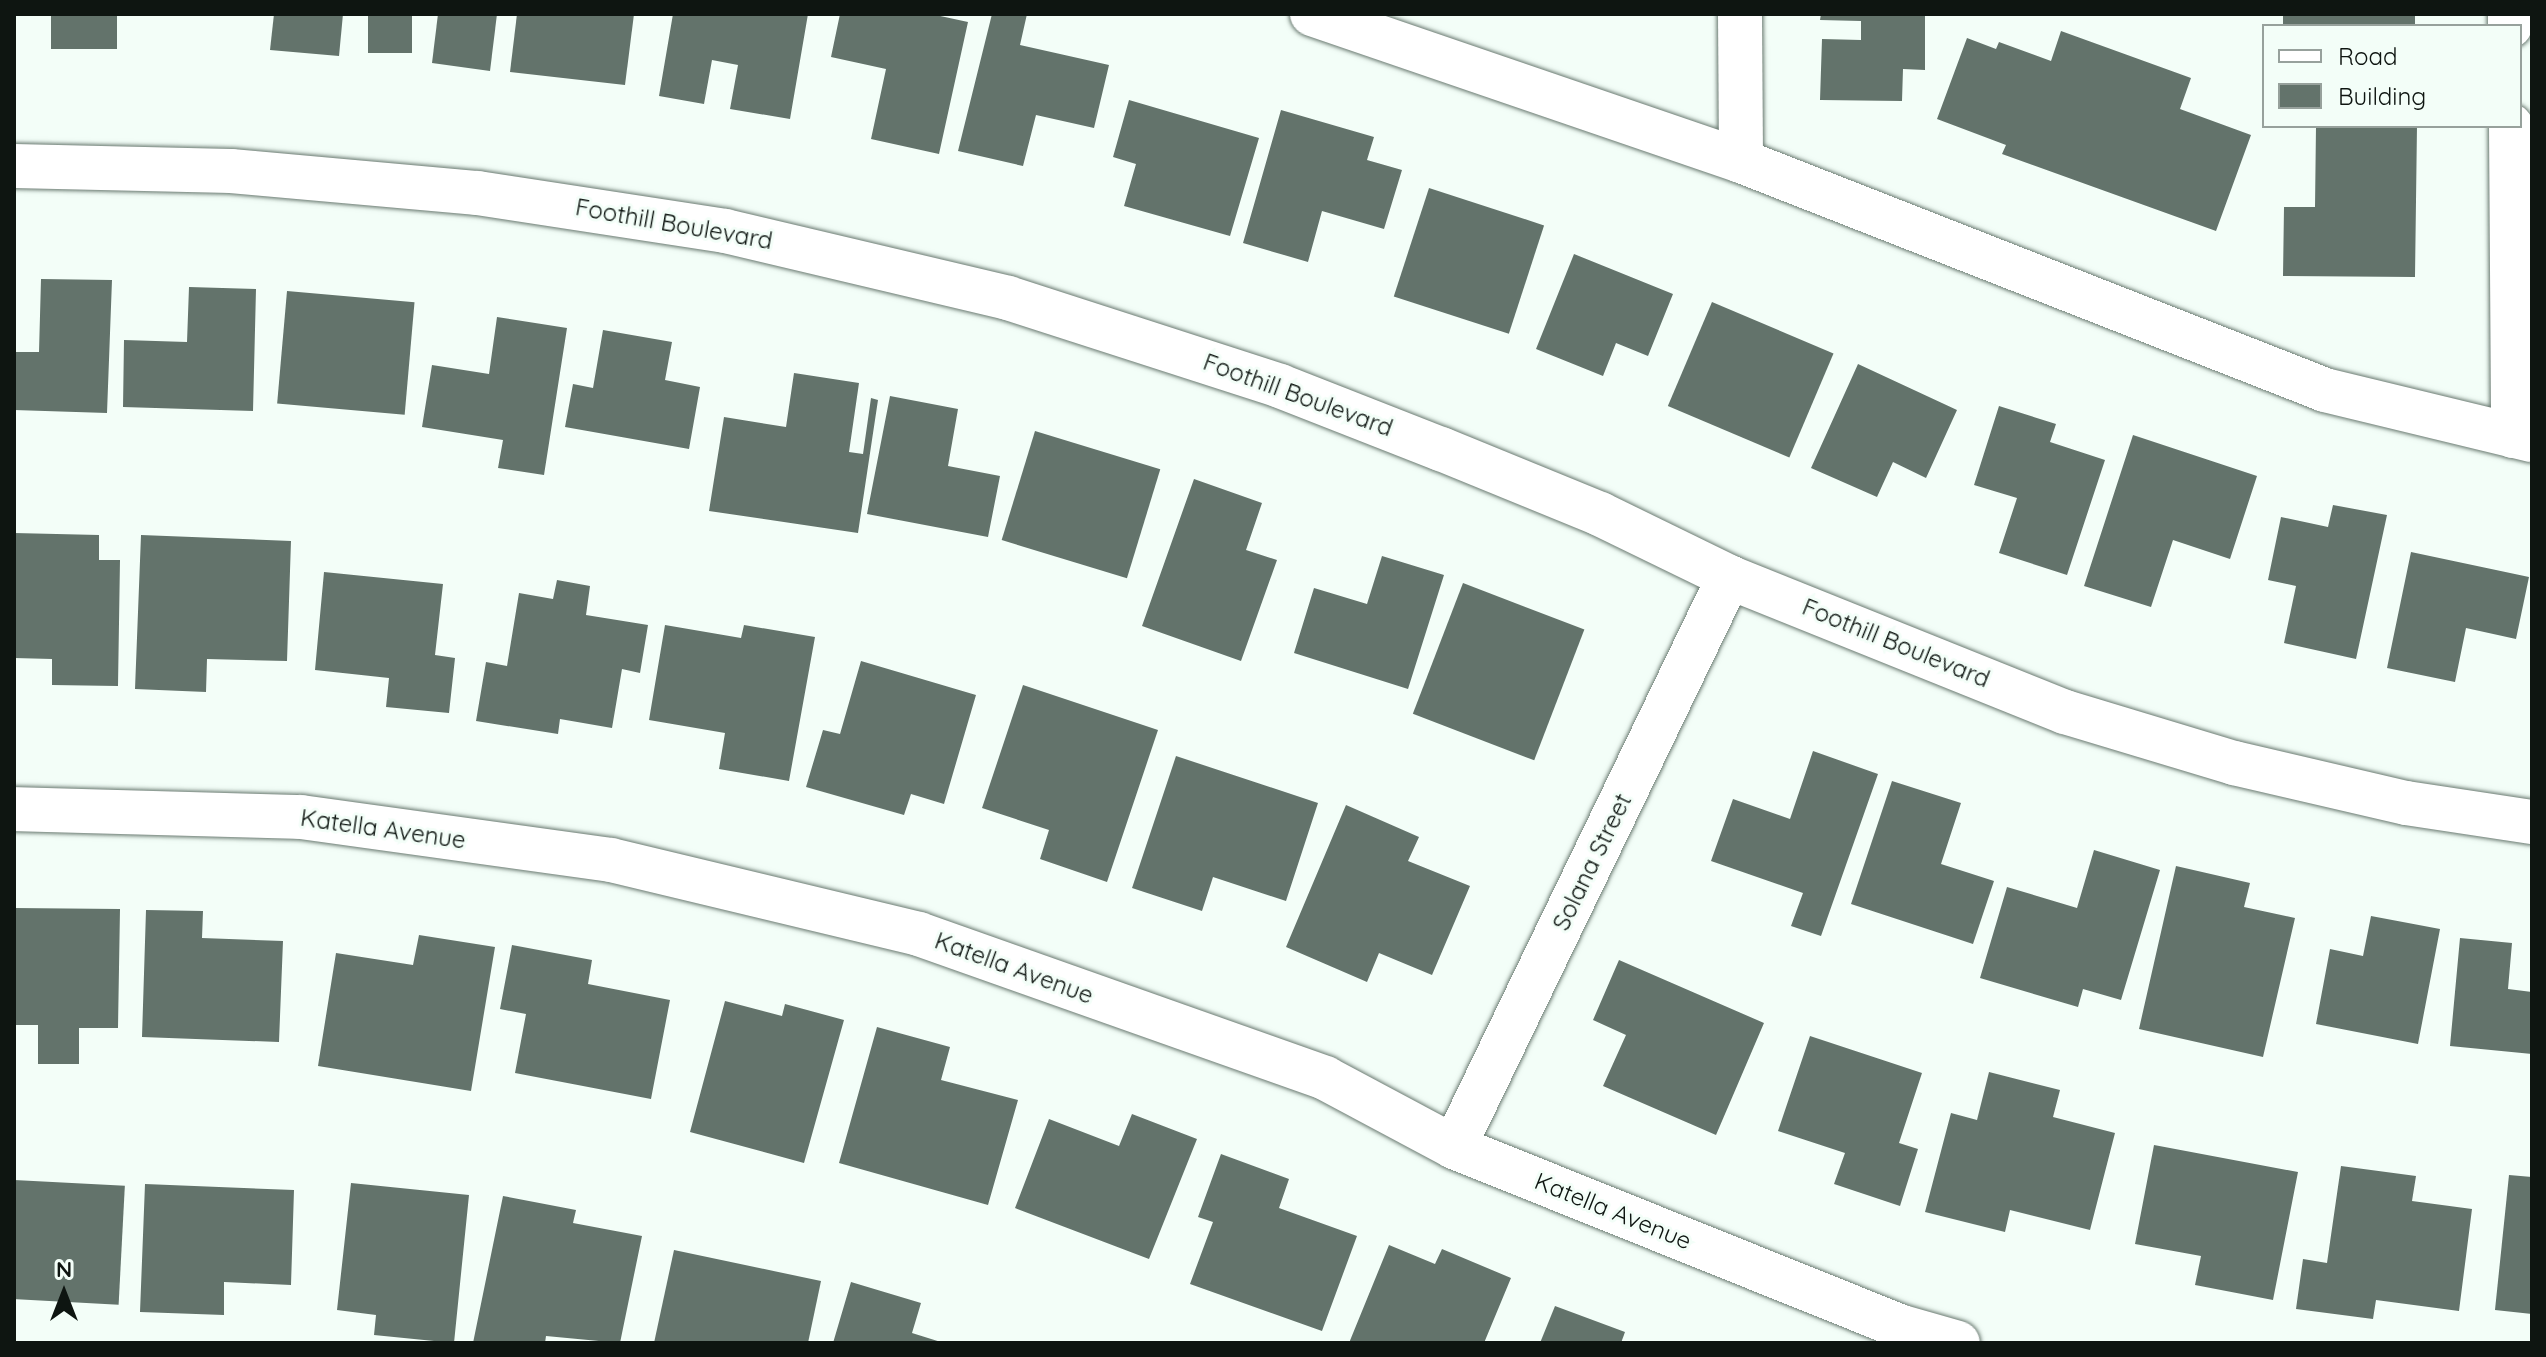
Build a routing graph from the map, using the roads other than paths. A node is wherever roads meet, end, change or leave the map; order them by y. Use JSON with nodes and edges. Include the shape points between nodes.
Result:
{"nodes":[{"id":1,"x":1312,"y":14,"type":"edge"},
{"id":2,"x":1740,"y":14,"type":"edge"},
{"id":3,"x":2511,"y":128,"type":"edge"},
{"id":4,"x":1741,"y":161,"type":"junction"},
{"id":5,"x":14,"y":166,"type":"edge"},
{"id":6,"x":2522,"y":438,"type":"edge"},
{"id":7,"x":1729,"y":577,"type":"junction"},
{"id":8,"x":14,"y":809,"type":"edge"},
{"id":9,"x":2532,"y":822,"type":"edge"},
{"id":10,"x":1454,"y":1147,"type":"junction"},
{"id":11,"x":1958,"y":1343,"type":"edge"}],
"edges":[{"from":1,"to":4,"type":"street"},
{"from":2,"to":4,"type":"street"},
{"from":3,"to":6,"type":"street"},
{"from":4,"to":6,"type":"street","via":[[2325,390]]},
{"from":5,"to":7,"type":"street","name":"Foothill Boulevard","via":[[231,171],[463,191],[725,231],[866,262],[1091,323],[1280,386],[1600,514]]},
{"from":7,"to":9,"type":"street","name":"Foothill Boulevard","via":[[2121,729],[2406,803]]},
{"from":7,"to":10,"type":"street","name":"Solana Street"},
{"from":8,"to":10,"type":"street","name":"Katella Avenue","via":[[301,817],[627,864],[919,934],[1325,1078]]},
{"from":10,"to":11,"type":"street","name":"Katella Avenue","via":[[1902,1327]]}]}
